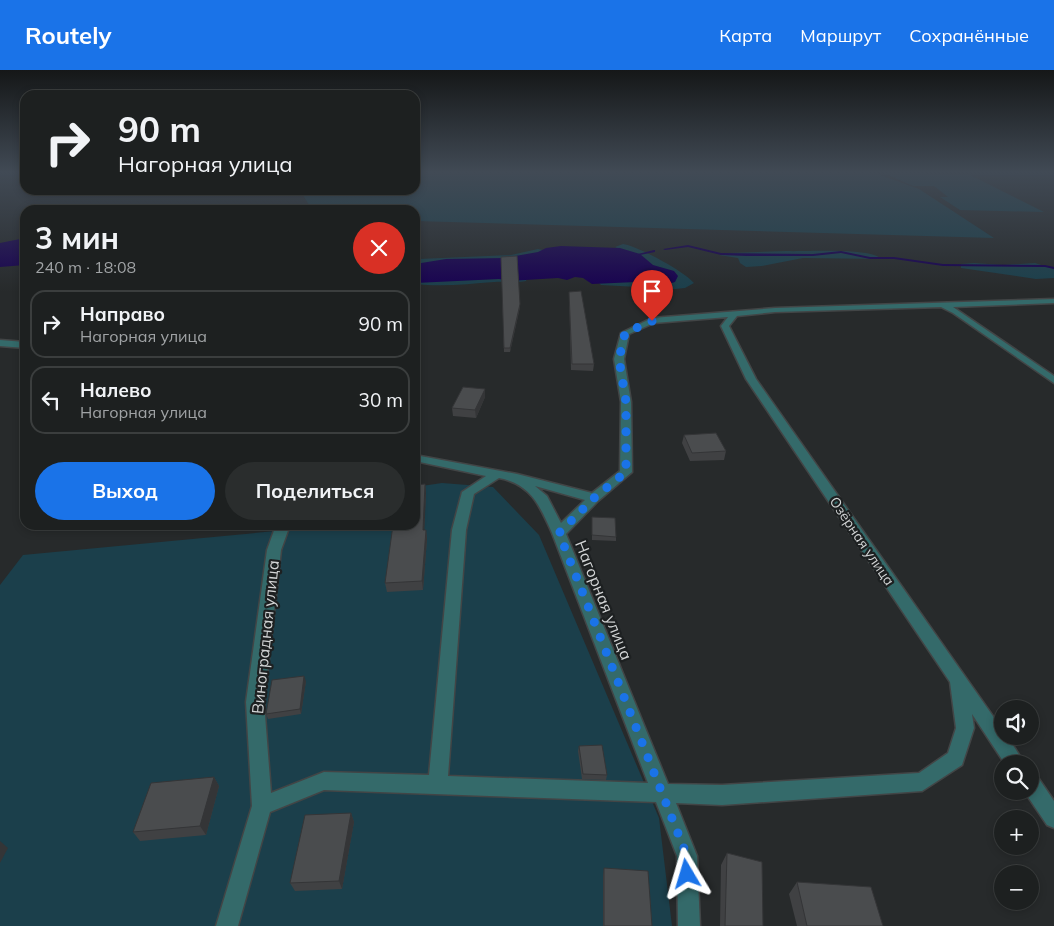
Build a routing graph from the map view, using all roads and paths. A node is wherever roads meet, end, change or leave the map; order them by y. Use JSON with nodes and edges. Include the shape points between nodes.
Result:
{"nodes":[{"id":1,"x":1054,"y":301,"type":"edge"},
{"id":2,"x":940,"y":304,"type":"junction"},
{"id":3,"x":734,"y":314,"type":"junction"},
{"id":4,"x":0,"y":343,"type":"edge"},
{"id":5,"x":20,"y":345,"type":"edge"},
{"id":6,"x":1054,"y":380,"type":"edge"},
{"id":7,"x":421,"y":459,"type":"edge"},
{"id":8,"x":497,"y":474,"type":"junction"},
{"id":9,"x":516,"y":478,"type":"junction"},
{"id":10,"x":594,"y":498,"type":"junction"},
{"id":11,"x":281,"y":530,"type":"edge"},
{"id":12,"x":559,"y":533,"type":"junction"},
{"id":13,"x":958,"y":681,"type":"junction"},
{"id":14,"x":1010,"y":755,"type":"edge"},
{"id":15,"x":438,"y":783,"type":"junction"},
{"id":16,"x":663,"y":793,"type":"junction"},
{"id":17,"x":1039,"y":797,"type":"edge"},
{"id":18,"x":262,"y":806,"type":"junction"},
{"id":19,"x":1054,"y":818,"type":"edge"},
{"id":20,"x":227,"y":926,"type":"edge"},
{"id":21,"x":689,"y":926,"type":"edge"}],
"edges":[{"from":1,"to":2,"type":"street"},
{"from":2,"to":3,"type":"street"},
{"from":2,"to":6,"type":"street","via":[[956,311]]},
{"from":3,"to":10,"type":"street","name":"Нагорная улица","via":[[652,321],[625,333],[619,359],[626,402],[626,472]]},
{"from":3,"to":13,"type":"street","name":"Озёрная улица","via":[[725,326],[752,379]]},
{"from":4,"to":5,"type":"street"},
{"from":7,"to":8,"type":"street"},
{"from":8,"to":9,"type":"street"},
{"from":8,"to":15,"type":"street","via":[[468,492],[459,530]]},
{"from":9,"to":10,"type":"street"},
{"from":9,"to":12,"type":"street","via":[[543,499]]},
{"from":10,"to":12,"type":"street","name":"Нагорная улица"},
{"from":11,"to":18,"type":"street","name":"Виноградная улица","via":[[274,550],[254,702]]},
{"from":12,"to":16,"type":"street","name":"Нагорная улица"},
{"from":13,"to":14,"type":"street","name":"Озёрная улица"},
{"from":13,"to":16,"type":"street","via":[[965,728],[955,759],[922,782],[722,795]]},
{"from":15,"to":16,"type":"street"},
{"from":15,"to":18,"type":"street","via":[[324,781]]},
{"from":16,"to":21,"type":"street","name":"Нагорная улица","via":[[687,856]]},
{"from":17,"to":19,"type":"street"},
{"from":18,"to":20,"type":"street","name":"Виноградная улица"}]}
